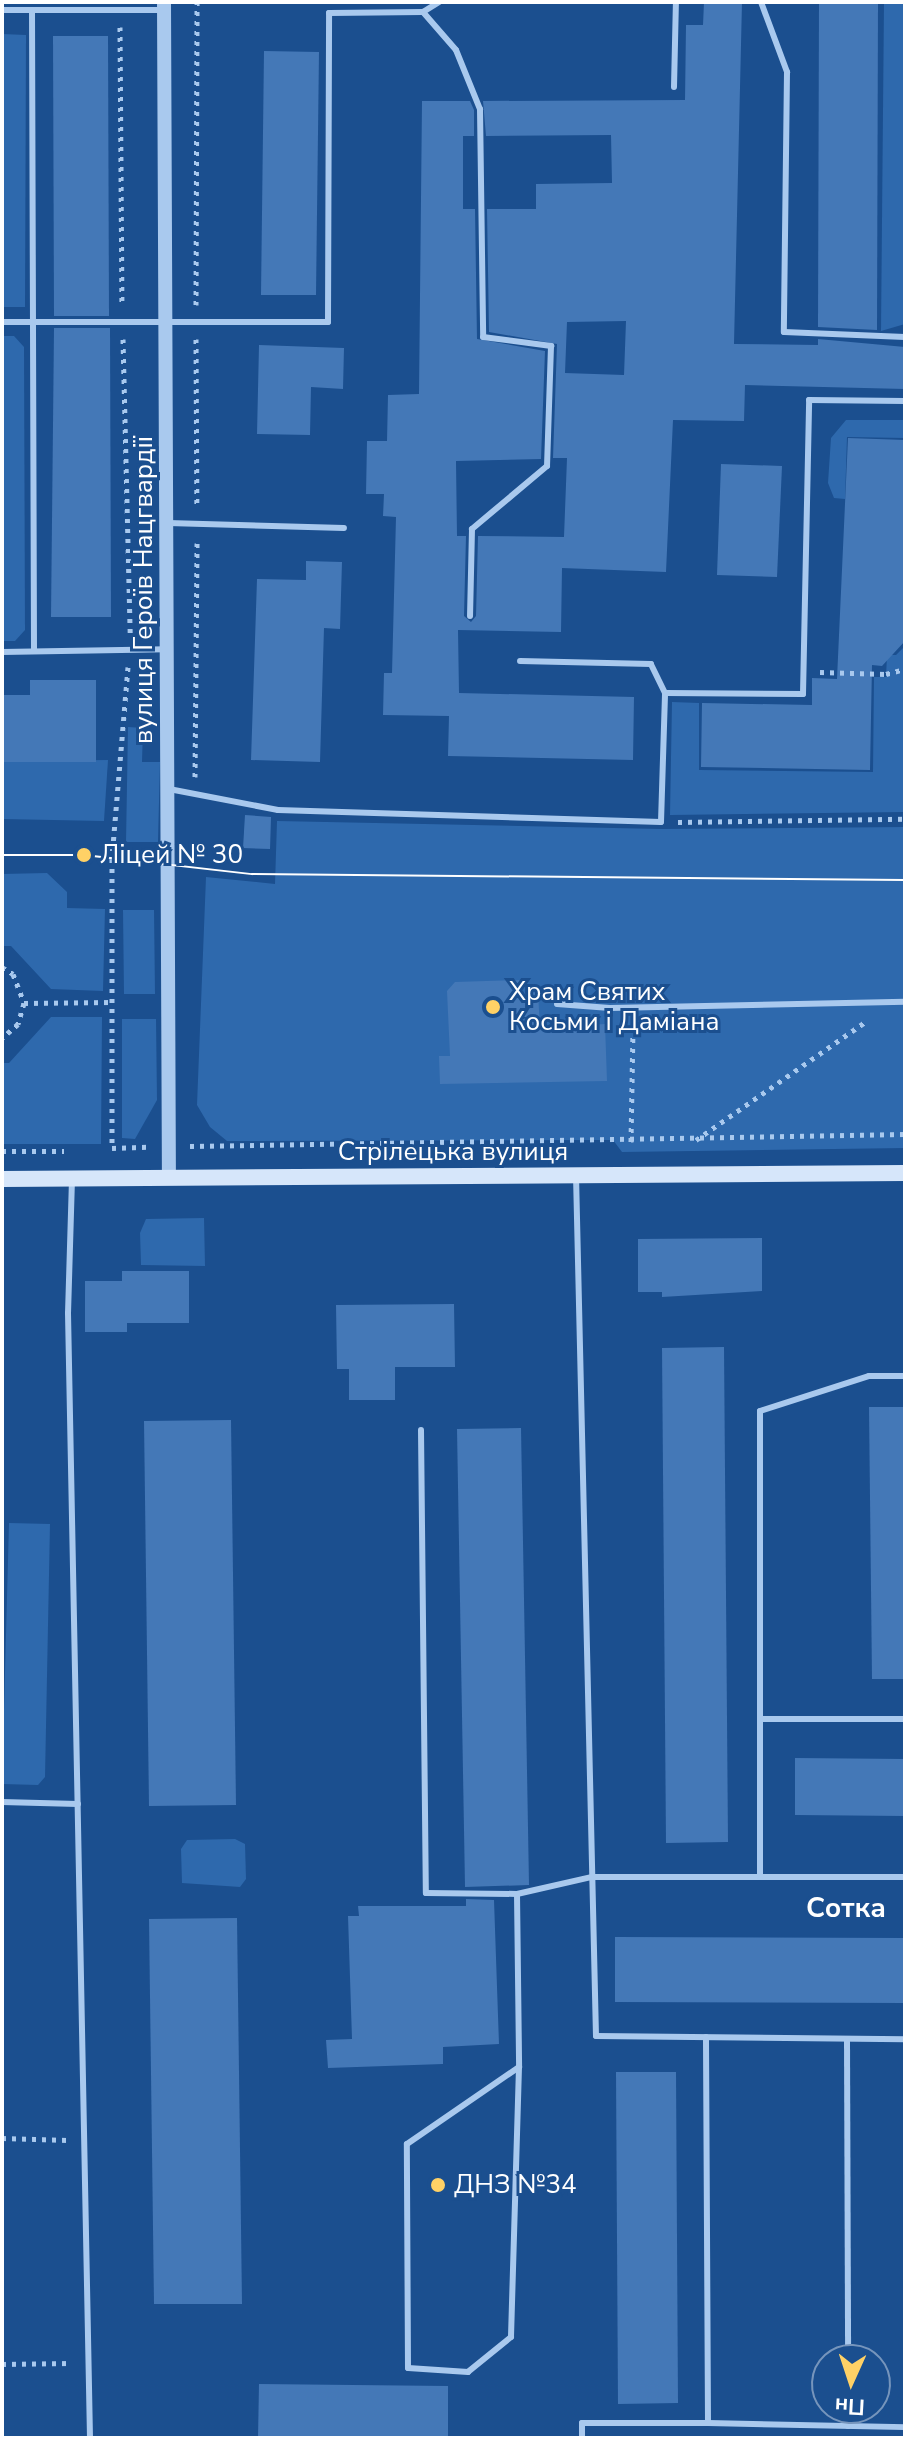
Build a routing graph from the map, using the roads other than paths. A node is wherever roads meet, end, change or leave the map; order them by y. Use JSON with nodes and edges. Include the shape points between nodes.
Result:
{"nodes":[{"id":1,"x":439,"y":2,"type":"edge"},
{"id":2,"x":676,"y":2,"type":"edge"},
{"id":3,"x":761,"y":2,"type":"edge"},
{"id":4,"x":164,"y":6,"type":"edge"},
{"id":5,"x":2,"y":10,"type":"edge"},
{"id":6,"x":32,"y":10,"type":"junction"},
{"id":7,"x":423,"y":12,"type":"junction"},
{"id":8,"x":674,"y":87,"type":"dead end"},
{"id":9,"x":166,"y":319,"type":"junction"},
{"id":10,"x":2,"y":322,"type":"edge"},
{"id":11,"x":33,"y":322,"type":"junction"},
{"id":12,"x":905,"y":337,"type":"edge"},
{"id":13,"x":905,"y":401,"type":"edge"},
{"id":14,"x":168,"y":523,"type":"junction"},
{"id":15,"x":344,"y":528,"type":"dead end"},
{"id":16,"x":470,"y":616,"type":"dead end"},
{"id":17,"x":168,"y":649,"type":"junction"},
{"id":18,"x":34,"y":650,"type":"junction"},
{"id":19,"x":2,"y":652,"type":"edge"},
{"id":20,"x":520,"y":661,"type":"dead end"},
{"id":21,"x":665,"y":693,"type":"junction"},
{"id":22,"x":169,"y":789,"type":"junction"},
{"id":23,"x":905,"y":1002,"type":"edge"},
{"id":24,"x":557,"y":1004,"type":"dead end"},
{"id":25,"x":905,"y":1173,"type":"edge"},
{"id":26,"x":576,"y":1175,"type":"junction"},
{"id":27,"x":169,"y":1178,"type":"junction"},
{"id":28,"x":2,"y":1179,"type":"edge"},
{"id":29,"x":72,"y":1179,"type":"junction"},
{"id":30,"x":905,"y":1376,"type":"edge"},
{"id":31,"x":421,"y":1430,"type":"dead end"},
{"id":32,"x":760,"y":1719,"type":"junction"},
{"id":33,"x":905,"y":1719,"type":"edge"},
{"id":34,"x":2,"y":1802,"type":"edge"},
{"id":35,"x":78,"y":1804,"type":"junction"},
{"id":36,"x":592,"y":1877,"type":"junction"},
{"id":37,"x":760,"y":1877,"type":"junction"},
{"id":38,"x":905,"y":1877,"type":"edge"},
{"id":39,"x":517,"y":1894,"type":"junction"},
{"id":40,"x":706,"y":2037,"type":"junction"},
{"id":41,"x":847,"y":2039,"type":"junction"},
{"id":42,"x":905,"y":2039,"type":"edge"},
{"id":43,"x":519,"y":2067,"type":"junction"},
{"id":44,"x":848,"y":2344,"type":"edge"},
{"id":45,"x":708,"y":2423,"type":"junction"},
{"id":46,"x":848,"y":2426,"type":"joint"},
{"id":47,"x":905,"y":2427,"type":"edge"},
{"id":48,"x":90,"y":2438,"type":"edge"},
{"id":49,"x":582,"y":2438,"type":"edge"}],
"edges":[{"from":1,"to":7,"type":"lane"},
{"from":2,"to":8,"type":"lane"},
{"from":3,"to":12,"type":"lane","via":[[787,72],[784,332]]},
{"from":4,"to":6,"type":"lane"},
{"from":4,"to":9,"type":"street","name":"вулиця Героїв Нацгвардії"},
{"from":5,"to":6,"type":"lane"},
{"from":6,"to":11,"type":"lane"},
{"from":7,"to":9,"type":"lane","via":[[329,13],[328,322]]},
{"from":7,"to":16,"type":"lane","via":[[456,50],[480,109],[483,337],[551,346],[547,466],[472,529]]},
{"from":9,"to":11,"type":"lane"},
{"from":9,"to":14,"type":"street","name":"вулиця Героїв Нацгвардії"},
{"from":10,"to":11,"type":"lane"},
{"from":11,"to":18,"type":"lane"},
{"from":13,"to":21,"type":"lane","via":[[809,400],[803,694]]},
{"from":14,"to":15,"type":"lane"},
{"from":14,"to":17,"type":"street","name":"вулиця Героїв Нацгвардії"},
{"from":17,"to":18,"type":"lane"},
{"from":17,"to":22,"type":"street","name":"вулиця Героїв Нацгвардії"},
{"from":18,"to":19,"type":"lane"},
{"from":20,"to":21,"type":"lane","via":[[651,664]]},
{"from":21,"to":22,"type":"lane","via":[[661,822],[278,810]]},
{"from":22,"to":27,"type":"street","name":"вулиця Героїв Нацгвардії"},
{"from":23,"to":24,"type":"lane"},
{"from":25,"to":26,"type":"main road","name":"Стрілецька вулиця"},
{"from":26,"to":27,"type":"main road","name":"Стрілецька вулиця"},
{"from":26,"to":36,"type":"lane"},
{"from":27,"to":29,"type":"main road","name":"Стрілецька вулиця"},
{"from":28,"to":29,"type":"main road","name":"Стрілецька вулиця"},
{"from":29,"to":35,"type":"lane","via":[[68,1313]]},
{"from":30,"to":32,"type":"lane","via":[[869,1376],[760,1411]]},
{"from":31,"to":39,"type":"lane","via":[[426,1893]]},
{"from":32,"to":33,"type":"lane"},
{"from":32,"to":37,"type":"lane"},
{"from":34,"to":35,"type":"lane"},
{"from":35,"to":48,"type":"lane"},
{"from":36,"to":37,"type":"lane"},
{"from":36,"to":39,"type":"lane"},
{"from":36,"to":40,"type":"lane","via":[[596,2036]]},
{"from":37,"to":38,"type":"lane"},
{"from":39,"to":43,"type":"lane"},
{"from":40,"to":41,"type":"lane"},
{"from":40,"to":45,"type":"lane"},
{"from":41,"to":42,"type":"lane"},
{"from":41,"to":44,"type":"lane"},
{"from":43,"to":43,"type":"lane","via":[[511,2337],[468,2372],[408,2368],[407,2144]]},
{"from":45,"to":46,"type":"lane"},
{"from":45,"to":49,"type":"lane","via":[[582,2423]]},
{"from":46,"to":47,"type":"lane"}]}
